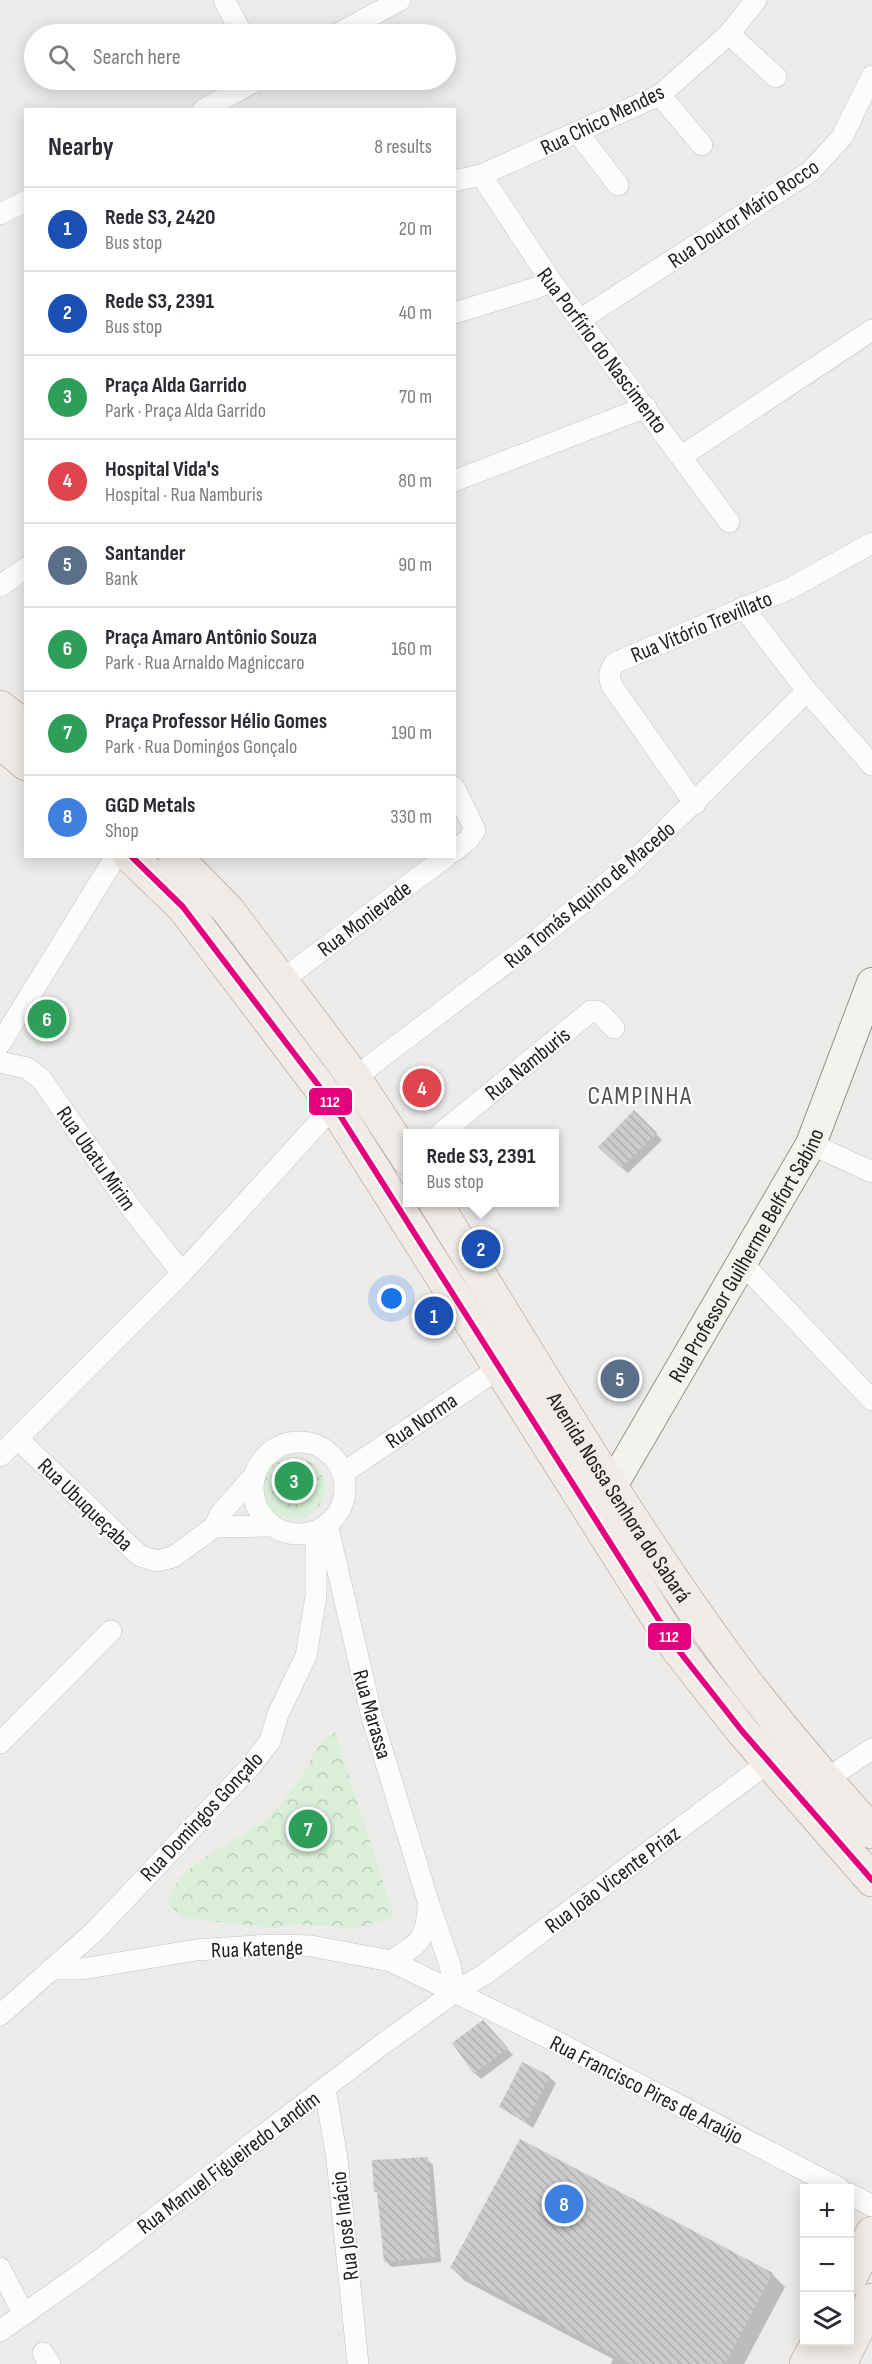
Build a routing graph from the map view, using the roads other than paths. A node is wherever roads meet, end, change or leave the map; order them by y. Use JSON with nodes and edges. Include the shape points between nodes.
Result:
{"nodes":[{"id":1,"x":224,"y":0,"type":"edge"},
{"id":2,"x":400,"y":0,"type":"edge"},
{"id":3,"x":756,"y":0,"type":"edge"},
{"id":4,"x":237,"y":24,"type":"edge"},
{"id":5,"x":356,"y":24,"type":"edge"},
{"id":6,"x":729,"y":34,"type":"junction"},
{"id":7,"x":872,"y":76,"type":"edge"},
{"id":8,"x":776,"y":77,"type":"dead end"},
{"id":9,"x":239,"y":90,"type":"edge"},
{"id":10,"x":660,"y":94,"type":"junction"},
{"id":11,"x":207,"y":108,"type":"edge"},
{"id":12,"x":578,"y":134,"type":"junction"},
{"id":13,"x":702,"y":145,"type":"dead end"},
{"id":14,"x":481,"y":175,"type":"junction"},
{"id":15,"x":456,"y":181,"type":"edge"},
{"id":16,"x":618,"y":185,"type":"dead end"},
{"id":17,"x":24,"y":202,"type":"edge"},
{"id":18,"x":0,"y":214,"type":"edge"},
{"id":19,"x":551,"y":281,"type":"junction"},
{"id":20,"x":456,"y":313,"type":"edge"},
{"id":21,"x":581,"y":319,"type":"junction"},
{"id":22,"x":872,"y":330,"type":"edge"},
{"id":23,"x":646,"y":407,"type":"junction"},
{"id":24,"x":682,"y":456,"type":"junction"},
{"id":25,"x":456,"y":480,"type":"edge"},
{"id":26,"x":729,"y":522,"type":"dead end"},
{"id":27,"x":872,"y":543,"type":"edge"},
{"id":28,"x":24,"y":569,"type":"edge"},
{"id":29,"x":0,"y":586,"type":"edge"},
{"id":30,"x":743,"y":607,"type":"junction"},
{"id":31,"x":807,"y":691,"type":"junction"},
{"id":32,"x":0,"y":707,"type":"edge"},
{"id":33,"x":12,"y":749,"type":"edge"},
{"id":34,"x":872,"y":765,"type":"edge"},
{"id":35,"x":456,"y":791,"type":"edge"},
{"id":36,"x":695,"y":804,"type":"junction"},
{"id":37,"x":456,"y":849,"type":"edge"},
{"id":38,"x":115,"y":858,"type":"edge"},
{"id":39,"x":132,"y":858,"type":"edge"},
{"id":40,"x":177,"y":858,"type":"edge"},
{"id":41,"x":444,"y":858,"type":"edge"},
{"id":42,"x":282,"y":980,"type":"junction"},
{"id":43,"x":872,"y":983,"type":"edge"},
{"id":44,"x":614,"y":1028,"type":"dead end"},
{"id":45,"x":0,"y":1044,"type":"edge"},
{"id":46,"x":0,"y":1062,"type":"edge"},
{"id":47,"x":356,"y":1080,"type":"junction"},
{"id":48,"x":334,"y":1106,"type":"junction"},
{"id":49,"x":446,"y":1129,"type":"edge"},
{"id":50,"x":811,"y":1144,"type":"junction"},
{"id":51,"x":403,"y":1150,"type":"edge"},
{"id":52,"x":872,"y":1172,"type":"edge"},
{"id":53,"x":438,"y":1207,"type":"edge"},
{"id":54,"x":741,"y":1262,"type":"junction"},
{"id":55,"x":182,"y":1273,"type":"junction"},
{"id":56,"x":501,"y":1367,"type":"junction"},
{"id":57,"x":872,"y":1400,"type":"edge"},
{"id":58,"x":18,"y":1439,"type":"junction"},
{"id":59,"x":0,"y":1456,"type":"edge"},
{"id":60,"x":343,"y":1473,"type":"junction"},
{"id":61,"x":253,"y":1477,"type":"junction"},
{"id":62,"x":612,"y":1486,"type":"junction"},
{"id":63,"x":591,"y":1513,"type":"junction"},
{"id":64,"x":272,"y":1526,"type":"junction"},
{"id":65,"x":214,"y":1527,"type":"junction"},
{"id":66,"x":321,"y":1528,"type":"junction"},
{"id":67,"x":111,"y":1631,"type":"dead end"},
{"id":68,"x":0,"y":1743,"type":"edge"},
{"id":69,"x":872,"y":1749,"type":"edge"},
{"id":70,"x":769,"y":1762,"type":"junction"},
{"id":71,"x":825,"y":1780,"type":"junction"},
{"id":72,"x":872,"y":1832,"type":"edge"},
{"id":73,"x":872,"y":1880,"type":"edge"},
{"id":74,"x":428,"y":1902,"type":"junction"},
{"id":75,"x":391,"y":1961,"type":"junction"},
{"id":76,"x":51,"y":1968,"type":"junction"},
{"id":77,"x":455,"y":1992,"type":"junction"},
{"id":78,"x":0,"y":2015,"type":"edge"},
{"id":79,"x":0,"y":2024,"type":"edge"},
{"id":80,"x":325,"y":2088,"type":"junction"},
{"id":81,"x":831,"y":2184,"type":"edge"},
{"id":82,"x":854,"y":2197,"type":"edge"},
{"id":83,"x":872,"y":2206,"type":"edge"},
{"id":84,"x":872,"y":2233,"type":"edge"},
{"id":85,"x":0,"y":2268,"type":"edge"},
{"id":86,"x":854,"y":2269,"type":"edge"},
{"id":87,"x":872,"y":2300,"type":"edge"},
{"id":88,"x":23,"y":2313,"type":"junction"},
{"id":89,"x":0,"y":2331,"type":"edge"},
{"id":90,"x":816,"y":2346,"type":"edge"},
{"id":91,"x":358,"y":2364,"type":"edge"},
{"id":92,"x":806,"y":2364,"type":"edge"},
{"id":93,"x":840,"y":2364,"type":"edge"}],
"edges":[{"from":1,"to":4,"type":"street"},
{"from":2,"to":5,"type":"street"},
{"from":3,"to":6,"type":"street","name":"Rua Chico Mendes"},
{"from":6,"to":8,"type":"street"},
{"from":6,"to":10,"type":"street","name":"Rua Chico Mendes"},
{"from":7,"to":21,"type":"street","name":"Rua Doutor Mário Rocco","via":[[842,137],[811,171]]},
{"from":9,"to":11,"type":"street"},
{"from":10,"to":12,"type":"street","name":"Rua Chico Mendes"},
{"from":10,"to":13,"type":"street"},
{"from":12,"to":14,"type":"street","name":"Rua Chico Mendes"},
{"from":12,"to":16,"type":"street"},
{"from":14,"to":15,"type":"street","name":"Rua Chico Mendes"},
{"from":14,"to":19,"type":"street","name":"Rua Porfírio do Nascimento"},
{"from":17,"to":18,"type":"street"},
{"from":19,"to":20,"type":"street"},
{"from":19,"to":21,"type":"street","name":"Rua Porfírio do Nascimento"},
{"from":21,"to":23,"type":"street","name":"Rua Porfírio do Nascimento"},
{"from":22,"to":24,"type":"street"},
{"from":23,"to":24,"type":"street","name":"Rua Porfírio do Nascimento"},
{"from":23,"to":25,"type":"street"},
{"from":24,"to":26,"type":"street","name":"Rua Porfírio do Nascimento"},
{"from":27,"to":30,"type":"street","name":"Rua Vitório Trevillato","via":[[790,588]]},
{"from":28,"to":29,"type":"street"},
{"from":30,"to":31,"type":"street"},
{"from":30,"to":36,"type":"street","name":"Rua Vitório Trevillato","via":[[615,663],[609,674],[612,686]]},
{"from":31,"to":34,"type":"street"},
{"from":31,"to":36,"type":"street","name":"Rua Tomás Aquino de Macedo"},
{"from":32,"to":33,"type":"main road"},
{"from":35,"to":37,"type":"street","via":[[474,830]]},
{"from":36,"to":47,"type":"street","name":"Rua Tomás Aquino de Macedo","via":[[634,861],[539,939]]},
{"from":38,"to":45,"type":"street"},
{"from":39,"to":48,"type":"main road","name":"Avenida Nossa Senhora do Sabará","via":[[183,907]]},
{"from":40,"to":42,"type":"main road","via":[[228,910]]},
{"from":41,"to":42,"type":"street","name":"Rua Monievade"},
{"from":42,"to":47,"type":"main road"},
{"from":43,"to":50,"type":"street","name":"Rua Professor Guilherme Belfort Sabino"},
{"from":44,"to":49,"type":"street","name":"Rua Namburis","via":[[599,1012],[590,1012]]},
{"from":46,"to":55,"type":"street","name":"Rua Ubatu Mirim","via":[[27,1068],[42,1080],[131,1208]]},
{"from":47,"to":48,"type":"street","name":"Rua Tomás Aquino de Macedo"},
{"from":47,"to":51,"type":"main road"},
{"from":48,"to":55,"type":"street","name":"Rua Tomás Aquino de Macedo"},
{"from":48,"to":56,"type":"main road","name":"Avenida Nossa Senhora do Sabará"},
{"from":50,"to":52,"type":"street"},
{"from":50,"to":54,"type":"street","name":"Rua Professor Guilherme Belfort Sabino"},
{"from":53,"to":62,"type":"main road","name":"Avenida Nossa Senhora do Sabará"},
{"from":54,"to":57,"type":"street"},
{"from":54,"to":62,"type":"street","name":"Rua Professor Guilherme Belfort Sabino"},
{"from":55,"to":58,"type":"street","name":"Rua Tomás Aquino de Macedo"},
{"from":56,"to":60,"type":"street","name":"Rua Norma"},
{"from":56,"to":63,"type":"main road","name":"Avenida Nossa Senhora do Sabará"},
{"from":58,"to":59,"type":"street","name":"Rua Tomás Aquino de Macedo"},
{"from":58,"to":65,"type":"street","name":"Rua Ubuqueçaba","via":[[140,1556],[157,1561],[174,1557]]},
{"from":60,"to":61,"type":"street","via":[[331,1454],[304,1442],[274,1449],[262,1459]]},
{"from":60,"to":66,"type":"street","via":[[342,1504]]},
{"from":61,"to":64,"type":"street","via":[[254,1499]]},
{"from":61,"to":65,"type":"street","via":[[221,1513]]},
{"from":62,"to":63,"type":"street","name":"Rua Professor Guilherme Belfort Sabino"},
{"from":62,"to":71,"type":"main road","name":"Avenida Nossa Senhora do Sabará","via":[[715,1640]]},
{"from":63,"to":70,"type":"main road","name":"Avenida Nossa Senhora do Sabará","via":[[676,1647]]},
{"from":64,"to":65,"type":"street"},
{"from":64,"to":66,"type":"street","via":[[294,1534]]},
{"from":66,"to":74,"type":"street","name":"Rua Marassa"},
{"from":66,"to":76,"type":"street","name":"Rua Domingos Gonçalo","via":[[306,1656],[278,1714],[270,1741],[94,1932]]},
{"from":67,"to":68,"type":"street"},
{"from":69,"to":71,"type":"street"},
{"from":70,"to":73,"type":"main road","name":"Avenida Nossa Senhora do Sabará"},
{"from":70,"to":77,"type":"street","name":"Rua João Vicente Priaz","via":[[485,1974]]},
{"from":71,"to":72,"type":"main road","name":"Avenida Nossa Senhora do Sabará"},
{"from":74,"to":75,"type":"street","name":"Rua Marassa","via":[[424,1936]]},
{"from":74,"to":77,"type":"street","name":"Rua Marassa"},
{"from":75,"to":76,"type":"street","name":"Rua Katenge","via":[[312,1946],[271,1945],[196,1950],[82,1969]]},
{"from":75,"to":77,"type":"street","name":"Rua Katenge"},
{"from":76,"to":78,"type":"street","name":"Rua Domingos Gonçalo"},
{"from":77,"to":80,"type":"street","name":"Rua Manuel Figueiredo Landim"},
{"from":77,"to":81,"type":"street","name":"Rua Francisco Pires de Araújo"},
{"from":78,"to":79,"type":"street","name":"Rua Domingos Gonçalo"},
{"from":80,"to":88,"type":"street","name":"Rua Manuel Figueiredo Landim","via":[[85,2271]]},
{"from":80,"to":91,"type":"street","name":"Rua José Inácio","via":[[337,2159]]},
{"from":82,"to":83,"type":"street"},
{"from":84,"to":86,"type":"main road"},
{"from":85,"to":88,"type":"street"},
{"from":87,"to":93,"type":"main road"},
{"from":88,"to":89,"type":"street","name":"Rua Manuel Figueiredo Landim"},
{"from":90,"to":92,"type":"main road"}]}
